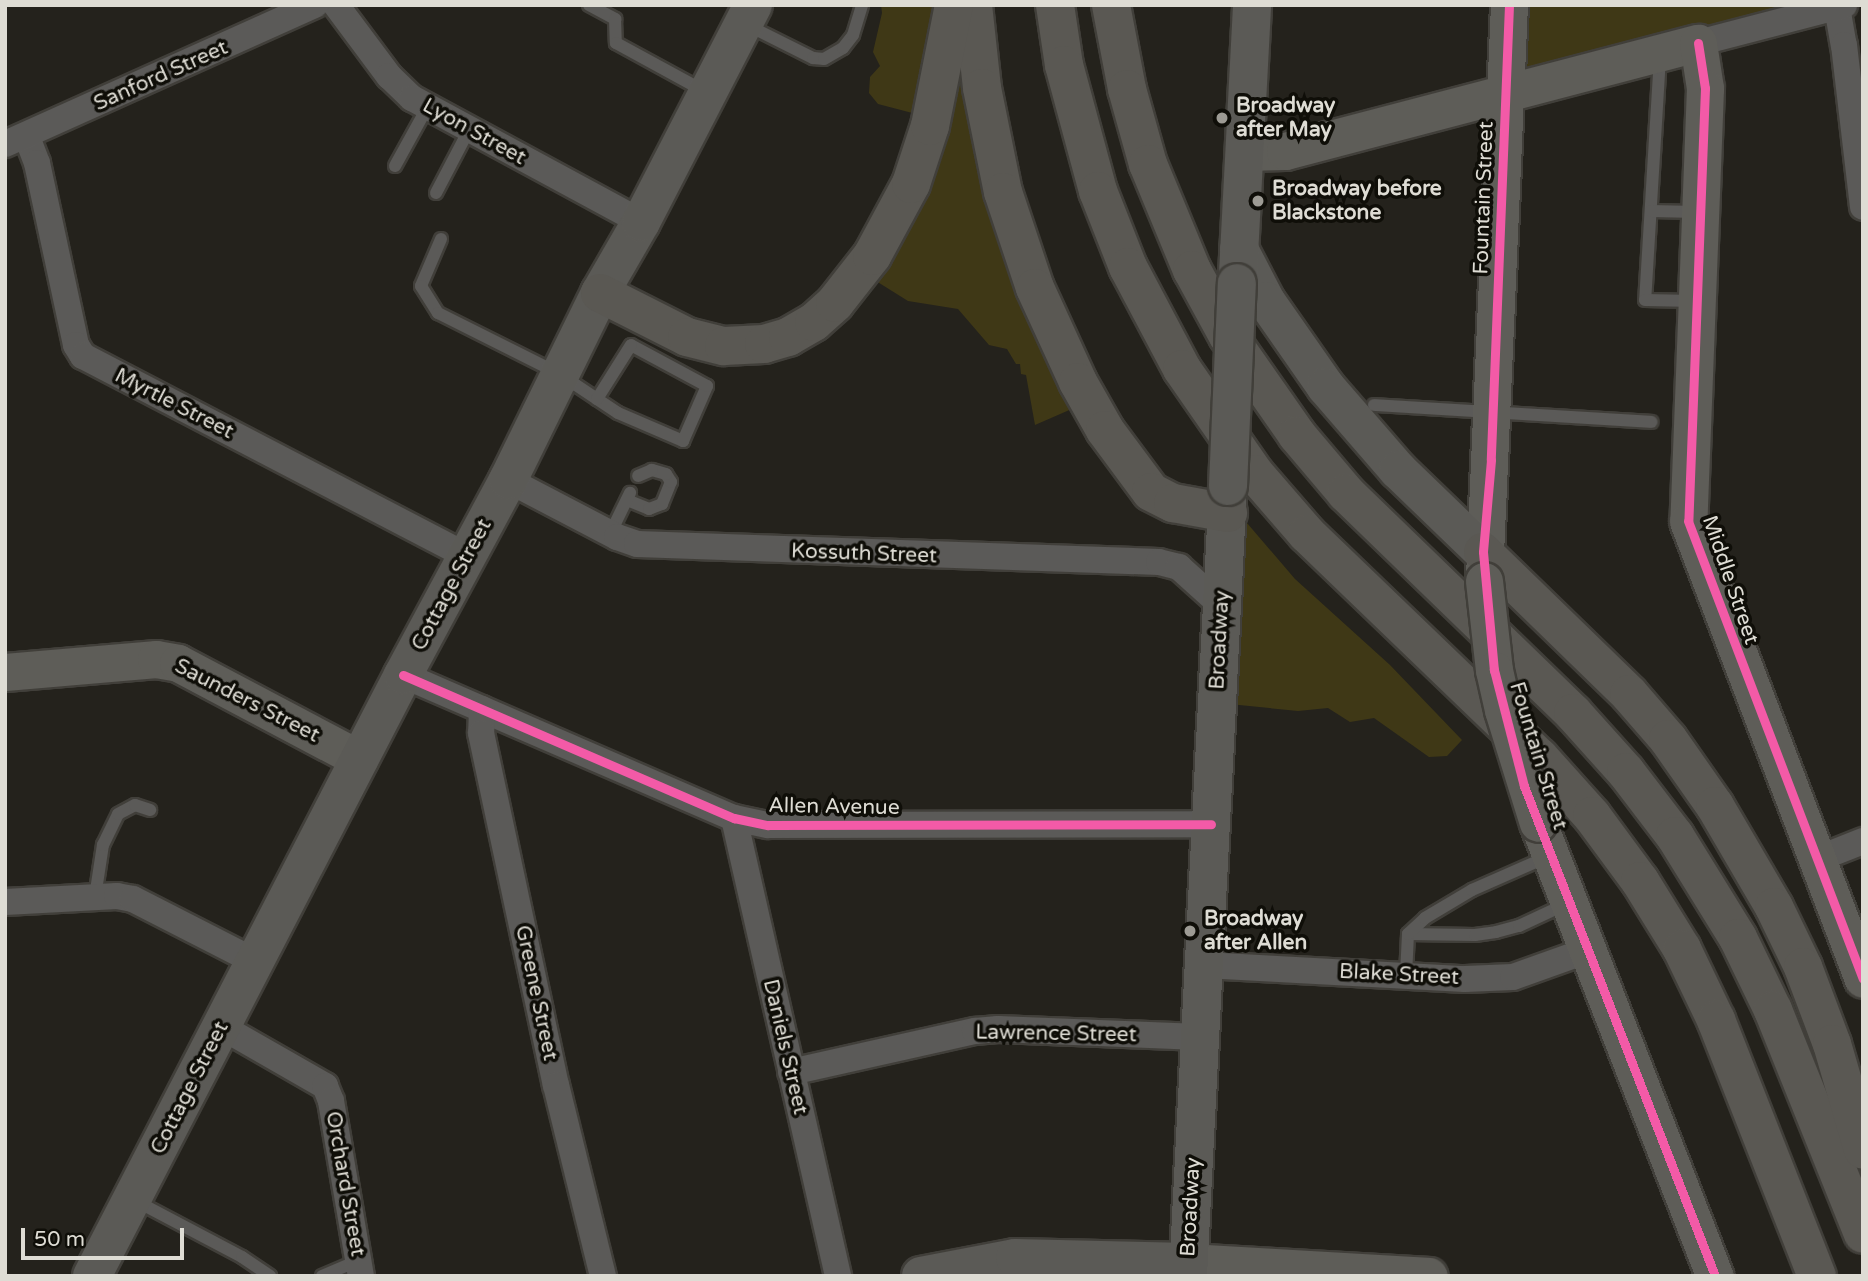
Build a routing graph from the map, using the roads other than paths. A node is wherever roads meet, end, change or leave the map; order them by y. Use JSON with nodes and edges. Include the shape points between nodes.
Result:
{"nodes":[{"id":1,"x":315,"y":5,"type":"edge"},
{"id":2,"x":337,"y":5,"type":"edge"},
{"id":3,"x":589,"y":5,"type":"edge"},
{"id":4,"x":862,"y":5,"type":"edge"},
{"id":5,"x":954,"y":5,"type":"edge"},
{"id":6,"x":973,"y":5,"type":"edge"},
{"id":7,"x":1055,"y":5,"type":"edge"},
{"id":8,"x":1111,"y":5,"type":"edge"},
{"id":9,"x":1252,"y":5,"type":"edge"},
{"id":10,"x":1509,"y":5,"type":"edge"},
{"id":11,"x":1826,"y":8,"type":"edge"},
{"id":12,"x":748,"y":14,"type":"edge"},
{"id":13,"x":1698,"y":43,"type":"junction"},
{"id":14,"x":1661,"y":53,"type":"junction"},
{"id":15,"x":708,"y":93,"type":"junction"},
{"id":16,"x":1506,"y":94,"type":"junction"},
{"id":17,"x":427,"y":108,"type":"junction"},
{"id":18,"x":469,"y":130,"type":"junction"},
{"id":19,"x":16,"y":140,"type":"edge"},
{"id":20,"x":1244,"y":152,"type":"junction"},
{"id":21,"x":395,"y":166,"type":"dead end"},
{"id":22,"x":436,"y":193,"type":"dead end"},
{"id":23,"x":1863,"y":207,"type":"edge"},
{"id":24,"x":1651,"y":211,"type":"junction"},
{"id":25,"x":1700,"y":212,"type":"junction"},
{"id":26,"x":641,"y":222,"type":"junction"},
{"id":27,"x":441,"y":239,"type":"dead end"},
{"id":28,"x":1238,"y":266,"type":"junction"},
{"id":29,"x":600,"y":293,"type":"junction"},
{"id":30,"x":1698,"y":301,"type":"junction"},
{"id":31,"x":560,"y":374,"type":"junction"},
{"id":32,"x":597,"y":399,"type":"junction"},
{"id":33,"x":1374,"y":405,"type":"dead end"},
{"id":34,"x":1493,"y":411,"type":"junction"},
{"id":35,"x":1651,"y":422,"type":"dead end"},
{"id":36,"x":638,"y":476,"type":"dead end"},
{"id":37,"x":508,"y":480,"type":"junction"},
{"id":38,"x":1228,"y":499,"type":"junction"},
{"id":39,"x":610,"y":534,"type":"junction"},
{"id":40,"x":467,"y":556,"type":"junction"},
{"id":41,"x":1484,"y":566,"type":"junction"},
{"id":42,"x":1221,"y":605,"type":"junction"},
{"id":43,"x":5,"y":672,"type":"edge"},
{"id":44,"x":403,"y":675,"type":"junction"},
{"id":45,"x":482,"y":709,"type":"junction"},
{"id":46,"x":359,"y":759,"type":"junction"},
{"id":47,"x":150,"y":810,"type":"dead end"},
{"id":48,"x":734,"y":818,"type":"junction"},
{"id":49,"x":1211,"y":824,"type":"junction"},
{"id":50,"x":1545,"y":839,"type":"junction"},
{"id":51,"x":1863,"y":841,"type":"edge"},
{"id":52,"x":1815,"y":860,"type":"junction"},
{"id":53,"x":95,"y":897,"type":"junction"},
{"id":54,"x":5,"y":902,"type":"edge"},
{"id":55,"x":1570,"y":903,"type":"junction"},
{"id":56,"x":1408,"y":934,"type":"junction"},
{"id":57,"x":1589,"y":950,"type":"junction"},
{"id":58,"x":254,"y":961,"type":"junction"},
{"id":59,"x":1204,"y":965,"type":"junction"},
{"id":60,"x":1406,"y":975,"type":"junction"},
{"id":61,"x":1863,"y":979,"type":"edge"},
{"id":62,"x":222,"y":1027,"type":"junction"},
{"id":63,"x":1200,"y":1037,"type":"junction"},
{"id":64,"x":791,"y":1072,"type":"junction"},
{"id":65,"x":1863,"y":1150,"type":"edge"},
{"id":66,"x":132,"y":1199,"type":"junction"},
{"id":67,"x":1863,"y":1234,"type":"edge"},
{"id":68,"x":1023,"y":1266,"type":"edge"},
{"id":69,"x":360,"y":1268,"type":"edge"},
{"id":70,"x":1706,"y":1268,"type":"edge"},
{"id":71,"x":1188,"y":1269,"type":"edge"},
{"id":72,"x":1327,"y":1273,"type":"edge"},
{"id":73,"x":92,"y":1276,"type":"edge"},
{"id":74,"x":270,"y":1276,"type":"edge"},
{"id":75,"x":322,"y":1276,"type":"edge"},
{"id":76,"x":603,"y":1276,"type":"edge"},
{"id":77,"x":838,"y":1276,"type":"edge"},
{"id":78,"x":920,"y":1276,"type":"edge"},
{"id":79,"x":1429,"y":1276,"type":"edge"},
{"id":80,"x":1817,"y":1276,"type":"edge"}],
"edges":[{"from":1,"to":19,"type":"street","name":"Sanford Street"},
{"from":2,"to":17,"type":"street","name":"Lyon Street","via":[[399,88]]},
{"from":3,"to":15,"type":"lane","via":[[615,19],[616,43]]},
{"from":4,"to":12,"type":"lane","via":[[853,35],[843,48],[824,59],[813,58]]},
{"from":5,"to":29,"type":"highway","via":[[930,126],[911,184],[872,256],[814,323],[764,344],[724,346],[687,337]]},
{"from":6,"to":38,"type":"highway","via":[[988,123],[1012,223],[1035,288],[1078,382],[1105,430],[1150,492],[1173,503]]},
{"from":7,"to":80,"type":"highway","via":[[1064,65],[1098,191],[1128,267],[1182,369],[1249,466],[1307,534],[1539,757],[1592,816],[1640,881],[1711,1008]]},
{"from":8,"to":67,"type":"highway","via":[[1148,164],[1192,270],[1228,336],[1297,435],[1346,493],[1573,713],[1675,836],[1718,903],[1767,998]]},
{"from":9,"to":20,"type":"main road","name":"Broadway"},
{"from":10,"to":16,"type":"street","name":"Fountain Street"},
{"from":11,"to":13,"type":"street"},
{"from":11,"to":23,"type":"street"},
{"from":12,"to":15,"type":"main road","name":"Cottage Street"},
{"from":13,"to":14,"type":"street"},
{"from":13,"to":25,"type":"street","name":"Middle Street","via":[[1705,88]]},
{"from":14,"to":16,"type":"street"},
{"from":14,"to":24,"type":"lane"},
{"from":15,"to":26,"type":"main road","name":"Cottage Street"},
{"from":16,"to":20,"type":"street","via":[[1285,151]]},
{"from":16,"to":34,"type":"street","name":"Fountain Street"},
{"from":17,"to":18,"type":"street","name":"Lyon Street"},
{"from":17,"to":21,"type":"lane"},
{"from":18,"to":22,"type":"lane"},
{"from":18,"to":26,"type":"street","name":"Lyon Street"},
{"from":19,"to":40,"type":"street","name":"Myrtle Street","via":[[37,163],[76,345],[83,356]]},
{"from":20,"to":28,"type":"main road","name":"Broadway"},
{"from":24,"to":25,"type":"lane"},
{"from":24,"to":30,"type":"lane","via":[[1645,300]]},
{"from":25,"to":30,"type":"street","name":"Middle Street"},
{"from":26,"to":29,"type":"main road","name":"Cottage Street"},
{"from":27,"to":31,"type":"lane","via":[[421,286],[438,313]]},
{"from":28,"to":38,"type":"main road","name":"Broadway","bridge":true},
{"from":28,"to":41,"type":"main road","via":[[1326,387]]},
{"from":29,"to":31,"type":"main road","name":"Cottage Street"},
{"from":30,"to":52,"type":"street","name":"Middle Street","via":[[1688,521]]},
{"from":31,"to":32,"type":"lane"},
{"from":31,"to":37,"type":"main road","name":"Cottage Street"},
{"from":32,"to":32,"type":"lane","via":[[683,441],[707,386],[631,345]]},
{"from":33,"to":34,"type":"lane"},
{"from":34,"to":35,"type":"lane"},
{"from":34,"to":41,"type":"street","name":"Fountain Street"},
{"from":36,"to":39,"type":"lane","via":[[652,470],[666,474],[671,482],[662,504],[649,509],[628,496]]},
{"from":37,"to":39,"type":"street","name":"Kossuth Street"},
{"from":37,"to":40,"type":"main road","name":"Cottage Street"},
{"from":38,"to":42,"type":"main road","name":"Broadway"},
{"from":39,"to":42,"type":"street","name":"Kossuth Street","via":[[650,546],[1159,562],[1187,573]]},
{"from":40,"to":44,"type":"main road","name":"Cottage Street"},
{"from":41,"to":50,"type":"street","name":"Fountain Street","bridge":true,"via":[[1494,670]]},
{"from":41,"to":65,"type":"highway","via":[[1629,694],[1668,739],[1715,806],[1774,907],[1802,967],[1832,1044]]},
{"from":42,"to":49,"type":"main road","name":"Broadway"},
{"from":43,"to":46,"type":"street","name":"Saunders Street","via":[[156,659],[178,663]]},
{"from":44,"to":45,"type":"street","name":"Allen Avenue"},
{"from":44,"to":46,"type":"main road","name":"Cottage Street"},
{"from":45,"to":48,"type":"street","name":"Allen Avenue"},
{"from":45,"to":76,"type":"street","name":"Greene Street","via":[[486,760],[556,1085]]},
{"from":46,"to":58,"type":"main road","name":"Cottage Street"},
{"from":47,"to":53,"type":"lane","via":[[135,805],[118,814],[103,845]]},
{"from":48,"to":49,"type":"street","name":"Allen Avenue","via":[[768,825]]},
{"from":48,"to":64,"type":"street","name":"Daniels Street"},
{"from":49,"to":59,"type":"main road","name":"Broadway"},
{"from":50,"to":55,"type":"street","name":"Fountain Street"},
{"from":50,"to":56,"type":"lane"},
{"from":51,"to":52,"type":"street"},
{"from":52,"to":61,"type":"street","name":"Middle Street"},
{"from":53,"to":54,"type":"street"},
{"from":53,"to":58,"type":"street","via":[[133,899]]},
{"from":55,"to":56,"type":"lane","via":[[1496,932]]},
{"from":55,"to":57,"type":"street","name":"Fountain Street"},
{"from":56,"to":60,"type":"lane"},
{"from":57,"to":60,"type":"street","name":"Blake Street","via":[[1513,977]]},
{"from":57,"to":70,"type":"street","name":"Fountain Street"},
{"from":58,"to":62,"type":"main road","name":"Cottage Street"},
{"from":59,"to":60,"type":"street","name":"Blake Street"},
{"from":59,"to":63,"type":"main road","name":"Broadway"},
{"from":62,"to":66,"type":"main road","name":"Cottage Street"},
{"from":62,"to":69,"type":"street","name":"Orchard Street","via":[[325,1086]]},
{"from":63,"to":64,"type":"street","name":"Lawrence Street","via":[[986,1030]]},
{"from":63,"to":71,"type":"main road","name":"Broadway"},
{"from":64,"to":77,"type":"street","name":"Daniels Street"},
{"from":66,"to":73,"type":"main road","name":"Cottage Street"},
{"from":66,"to":74,"type":"lane"},
{"from":68,"to":71,"type":"main road"},
{"from":68,"to":78,"type":"main road","via":[[979,1263]]},
{"from":69,"to":75,"type":"lane"},
{"from":71,"to":72,"type":"street"},
{"from":72,"to":79,"type":"street"}]}
